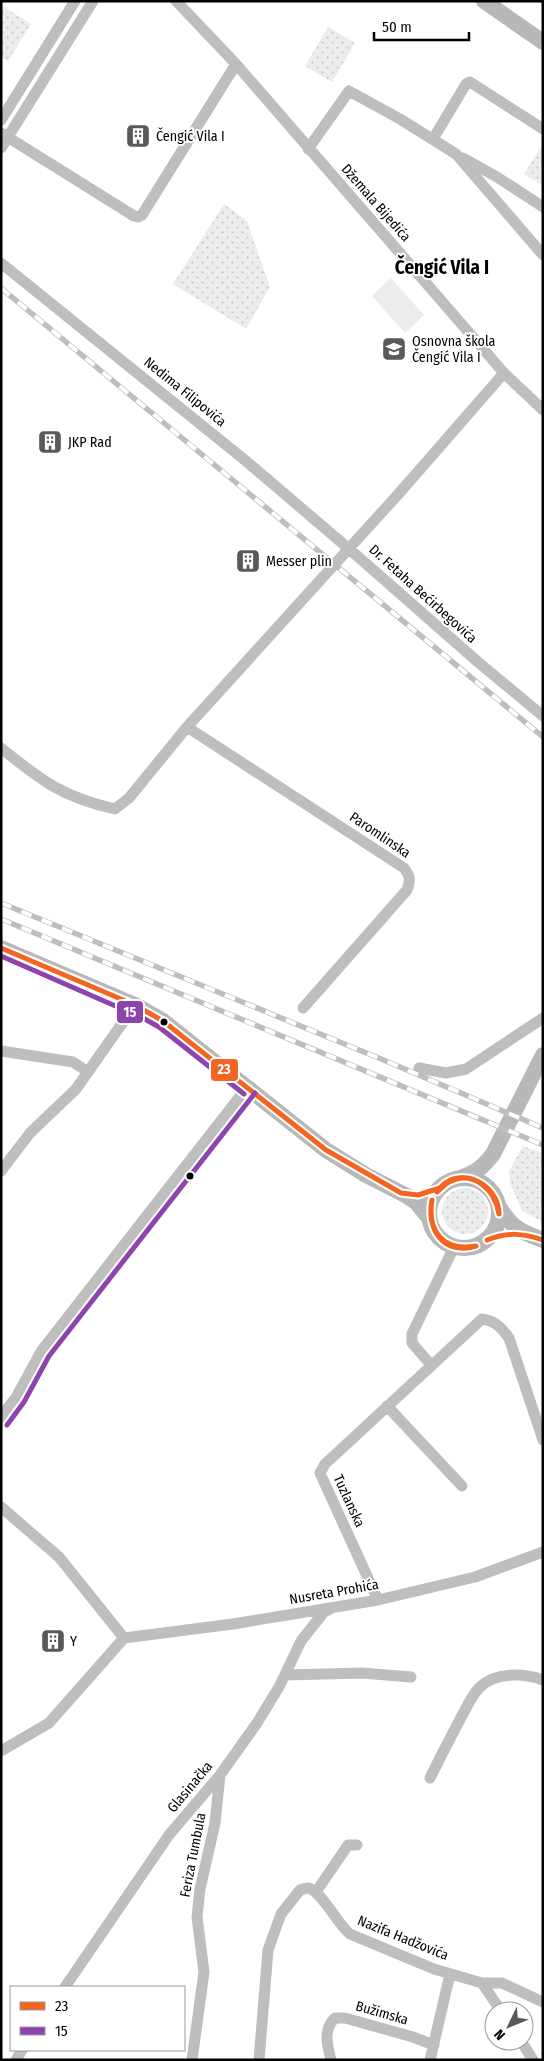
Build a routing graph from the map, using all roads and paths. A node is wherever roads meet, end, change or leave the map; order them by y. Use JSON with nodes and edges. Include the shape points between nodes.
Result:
{"nodes":[{"id":1,"x":76,"y":1,"type":"edge"},
{"id":2,"x":93,"y":1,"type":"edge"},
{"id":3,"x":176,"y":1,"type":"edge"},
{"id":4,"x":188,"y":1,"type":"edge"},
{"id":5,"x":484,"y":1,"type":"edge"},
{"id":6,"x":201,"y":26,"type":"junction"},
{"id":7,"x":543,"y":42,"type":"edge"},
{"id":8,"x":236,"y":64,"type":"junction"},
{"id":9,"x":1,"y":120,"type":"edge"},
{"id":10,"x":543,"y":129,"type":"edge"},
{"id":11,"x":5,"y":135,"type":"edge"},
{"id":12,"x":433,"y":139,"type":"junction"},
{"id":13,"x":1,"y":148,"type":"edge"},
{"id":14,"x":308,"y":149,"type":"junction"},
{"id":15,"x":456,"y":154,"type":"junction"},
{"id":16,"x":543,"y":207,"type":"edge"},
{"id":17,"x":543,"y":255,"type":"edge"},
{"id":18,"x":1,"y":263,"type":"edge"},
{"id":19,"x":504,"y":373,"type":"junction"},
{"id":20,"x":543,"y":410,"type":"edge"},
{"id":21,"x":348,"y":548,"type":"junction"},
{"id":22,"x":543,"y":716,"type":"edge"},
{"id":23,"x":187,"y":727,"type":"junction"},
{"id":24,"x":1,"y":748,"type":"edge"},
{"id":25,"x":1,"y":948,"type":"edge"},
{"id":26,"x":135,"y":1005,"type":"junction"},
{"id":27,"x":303,"y":1008,"type":"dead end"},
{"id":28,"x":543,"y":1018,"type":"edge"},
{"id":29,"x":1,"y":1051,"type":"edge"},
{"id":30,"x":543,"y":1055,"type":"edge"},
{"id":31,"x":419,"y":1068,"type":"dead end"},
{"id":32,"x":88,"y":1072,"type":"junction"},
{"id":33,"x":249,"y":1088,"type":"junction"},
{"id":34,"x":493,"y":1154,"type":"junction"},
{"id":35,"x":1,"y":1171,"type":"edge"},
{"id":36,"x":459,"y":1178,"type":"junction"},
{"id":37,"x":440,"y":1188,"type":"junction"},
{"id":38,"x":407,"y":1196,"type":"junction"},
{"id":39,"x":497,"y":1202,"type":"junction"},
{"id":40,"x":429,"y":1218,"type":"junction"},
{"id":41,"x":521,"y":1232,"type":"junction"},
{"id":42,"x":487,"y":1240,"type":"junction"},
{"id":43,"x":543,"y":1240,"type":"edge"},
{"id":44,"x":454,"y":1247,"type":"junction"},
{"id":45,"x":431,"y":1364,"type":"junction"},
{"id":46,"x":387,"y":1406,"type":"junction"},
{"id":47,"x":1,"y":1420,"type":"edge"},
{"id":48,"x":543,"y":1440,"type":"edge"},
{"id":49,"x":462,"y":1486,"type":"dead end"},
{"id":50,"x":1,"y":1507,"type":"edge"},
{"id":51,"x":543,"y":1552,"type":"edge"},
{"id":52,"x":378,"y":1600,"type":"junction"},
{"id":53,"x":335,"y":1606,"type":"junction"},
{"id":54,"x":124,"y":1638,"type":"junction"},
{"id":55,"x":285,"y":1675,"type":"junction"},
{"id":56,"x":411,"y":1677,"type":"dead end"},
{"id":57,"x":543,"y":1680,"type":"edge"},
{"id":58,"x":1,"y":1751,"type":"edge"},
{"id":59,"x":220,"y":1775,"type":"junction"},
{"id":60,"x":430,"y":1778,"type":"dead end"},
{"id":61,"x":357,"y":1845,"type":"dead end"},
{"id":62,"x":316,"y":1892,"type":"junction"},
{"id":63,"x":450,"y":1974,"type":"junction"},
{"id":64,"x":482,"y":1983,"type":"junction"},
{"id":65,"x":66,"y":1986,"type":"edge"},
{"id":66,"x":494,"y":2001,"type":"edge"},
{"id":67,"x":543,"y":2002,"type":"edge"},
{"id":68,"x":434,"y":2045,"type":"junction"},
{"id":69,"x":192,"y":2060,"type":"edge"},
{"id":70,"x":260,"y":2060,"type":"edge"},
{"id":71,"x":331,"y":2060,"type":"edge"},
{"id":72,"x":430,"y":2060,"type":"edge"}],
"edges":[{"from":1,"to":9,"type":"street"},
{"from":2,"to":11,"type":"street"},
{"from":3,"to":6,"type":"street","name":"Džemala Bijedića"},
{"from":4,"to":6,"type":"street","name":"Džemala Bijedića"},
{"from":5,"to":7,"type":"main road"},
{"from":6,"to":8,"type":"street","name":"Džemala Bijedića"},
{"from":8,"to":11,"type":"street","via":[[138,217]]},
{"from":8,"to":14,"type":"street","name":"Džemala Bijedića"},
{"from":10,"to":12,"type":"street","via":[[470,82]]},
{"from":11,"to":13,"type":"street"},
{"from":12,"to":14,"type":"street","via":[[349,91]]},
{"from":12,"to":15,"type":"street"},
{"from":14,"to":19,"type":"street","name":"Džemala Bijedića"},
{"from":15,"to":16,"type":"street"},
{"from":15,"to":17,"type":"street"},
{"from":18,"to":21,"type":"street","name":"Nedima Filipovića"},
{"from":19,"to":20,"type":"street","name":"Džemala Bijedića"},
{"from":19,"to":21,"type":"street","name":"Dr. Fetaha Bećirbegovića"},
{"from":21,"to":22,"type":"street","name":"Dr. Fetaha Bećirbegovića"},
{"from":21,"to":23,"type":"street"},
{"from":23,"to":24,"type":"street","via":[[130,798],[115,809],[65,794],[40,780]]},
{"from":23,"to":27,"type":"street","name":"Paromlinska","via":[[404,868],[410,876],[407,890]]},
{"from":25,"to":26,"type":"main road"},
{"from":26,"to":32,"type":"street"},
{"from":26,"to":33,"type":"main road","via":[[163,1021]]},
{"from":28,"to":31,"type":"street","via":[[466,1069],[446,1073]]},
{"from":29,"to":32,"type":"street","via":[[72,1062]]},
{"from":30,"to":34,"type":"main road"},
{"from":32,"to":35,"type":"street","via":[[76,1090],[30,1133]]},
{"from":33,"to":38,"type":"main road","via":[[326,1150]]},
{"from":33,"to":47,"type":"street","via":[[43,1352],[18,1398]]},
{"from":34,"to":36,"type":"main road","via":[[483,1168]]},
{"from":34,"to":39,"type":"main road","via":[[491,1172]]},
{"from":36,"to":37,"type":"main road"},
{"from":36,"to":39,"type":"main road","via":[[480,1182]]},
{"from":37,"to":38,"type":"main road"},
{"from":37,"to":40,"type":"main road","via":[[433,1196]]},
{"from":38,"to":40,"type":"main road"},
{"from":39,"to":41,"type":"main road","via":[[511,1225]]},
{"from":39,"to":42,"type":"main road","via":[[499,1219]]},
{"from":40,"to":44,"type":"main road","via":[[437,1236]]},
{"from":41,"to":42,"type":"main road","via":[[499,1234]]},
{"from":41,"to":43,"type":"main road"},
{"from":42,"to":44,"type":"main road","via":[[478,1246]]},
{"from":44,"to":45,"type":"street","via":[[412,1334],[412,1343]]},
{"from":45,"to":46,"type":"street","name":"Tuzlanska"},
{"from":45,"to":48,"type":"street","name":"Tuzlanska","via":[[482,1319],[500,1326],[514,1348]]},
{"from":46,"to":49,"type":"street"},
{"from":46,"to":52,"type":"street","name":"Tuzlanska","via":[[325,1464],[320,1473]]},
{"from":50,"to":54,"type":"street","via":[[59,1557]]},
{"from":51,"to":52,"type":"street","name":"Nusreta Prohića","via":[[475,1577]]},
{"from":52,"to":53,"type":"street","name":"Nusreta Prohića"},
{"from":53,"to":54,"type":"street","name":"Nusreta Prohića","via":[[233,1624]]},
{"from":53,"to":55,"type":"street","name":"Glasinačka","via":[[313,1624]]},
{"from":54,"to":58,"type":"street","via":[[49,1722]]},
{"from":55,"to":56,"type":"street","via":[[362,1673]]},
{"from":55,"to":59,"type":"street","name":"Glasinačka"},
{"from":57,"to":60,"type":"street","via":[[508,1675],[481,1686],[450,1736]]},
{"from":59,"to":65,"type":"street","name":"Glasinačka","via":[[169,1835]]},
{"from":59,"to":69,"type":"street","name":"Feriza Tumbula","via":[[215,1823],[197,1917],[204,1972]]},
{"from":61,"to":62,"type":"street","via":[[348,1845]]},
{"from":62,"to":63,"type":"street","name":"Nazifa Hadžovića","via":[[350,1934]]},
{"from":62,"to":70,"type":"street","via":[[308,1888],[300,1890],[281,1914],[268,1950]]},
{"from":63,"to":64,"type":"street","name":"Nazifa Hadžovića"},
{"from":63,"to":68,"type":"street"},
{"from":64,"to":66,"type":"street"},
{"from":64,"to":67,"type":"street","name":"Nazifa Hadžovića","via":[[502,1983]]},
{"from":68,"to":71,"type":"street","name":"Bužimska","via":[[345,2018],[335,2018],[329,2024],[326,2042]]},
{"from":68,"to":72,"type":"street"}]}
